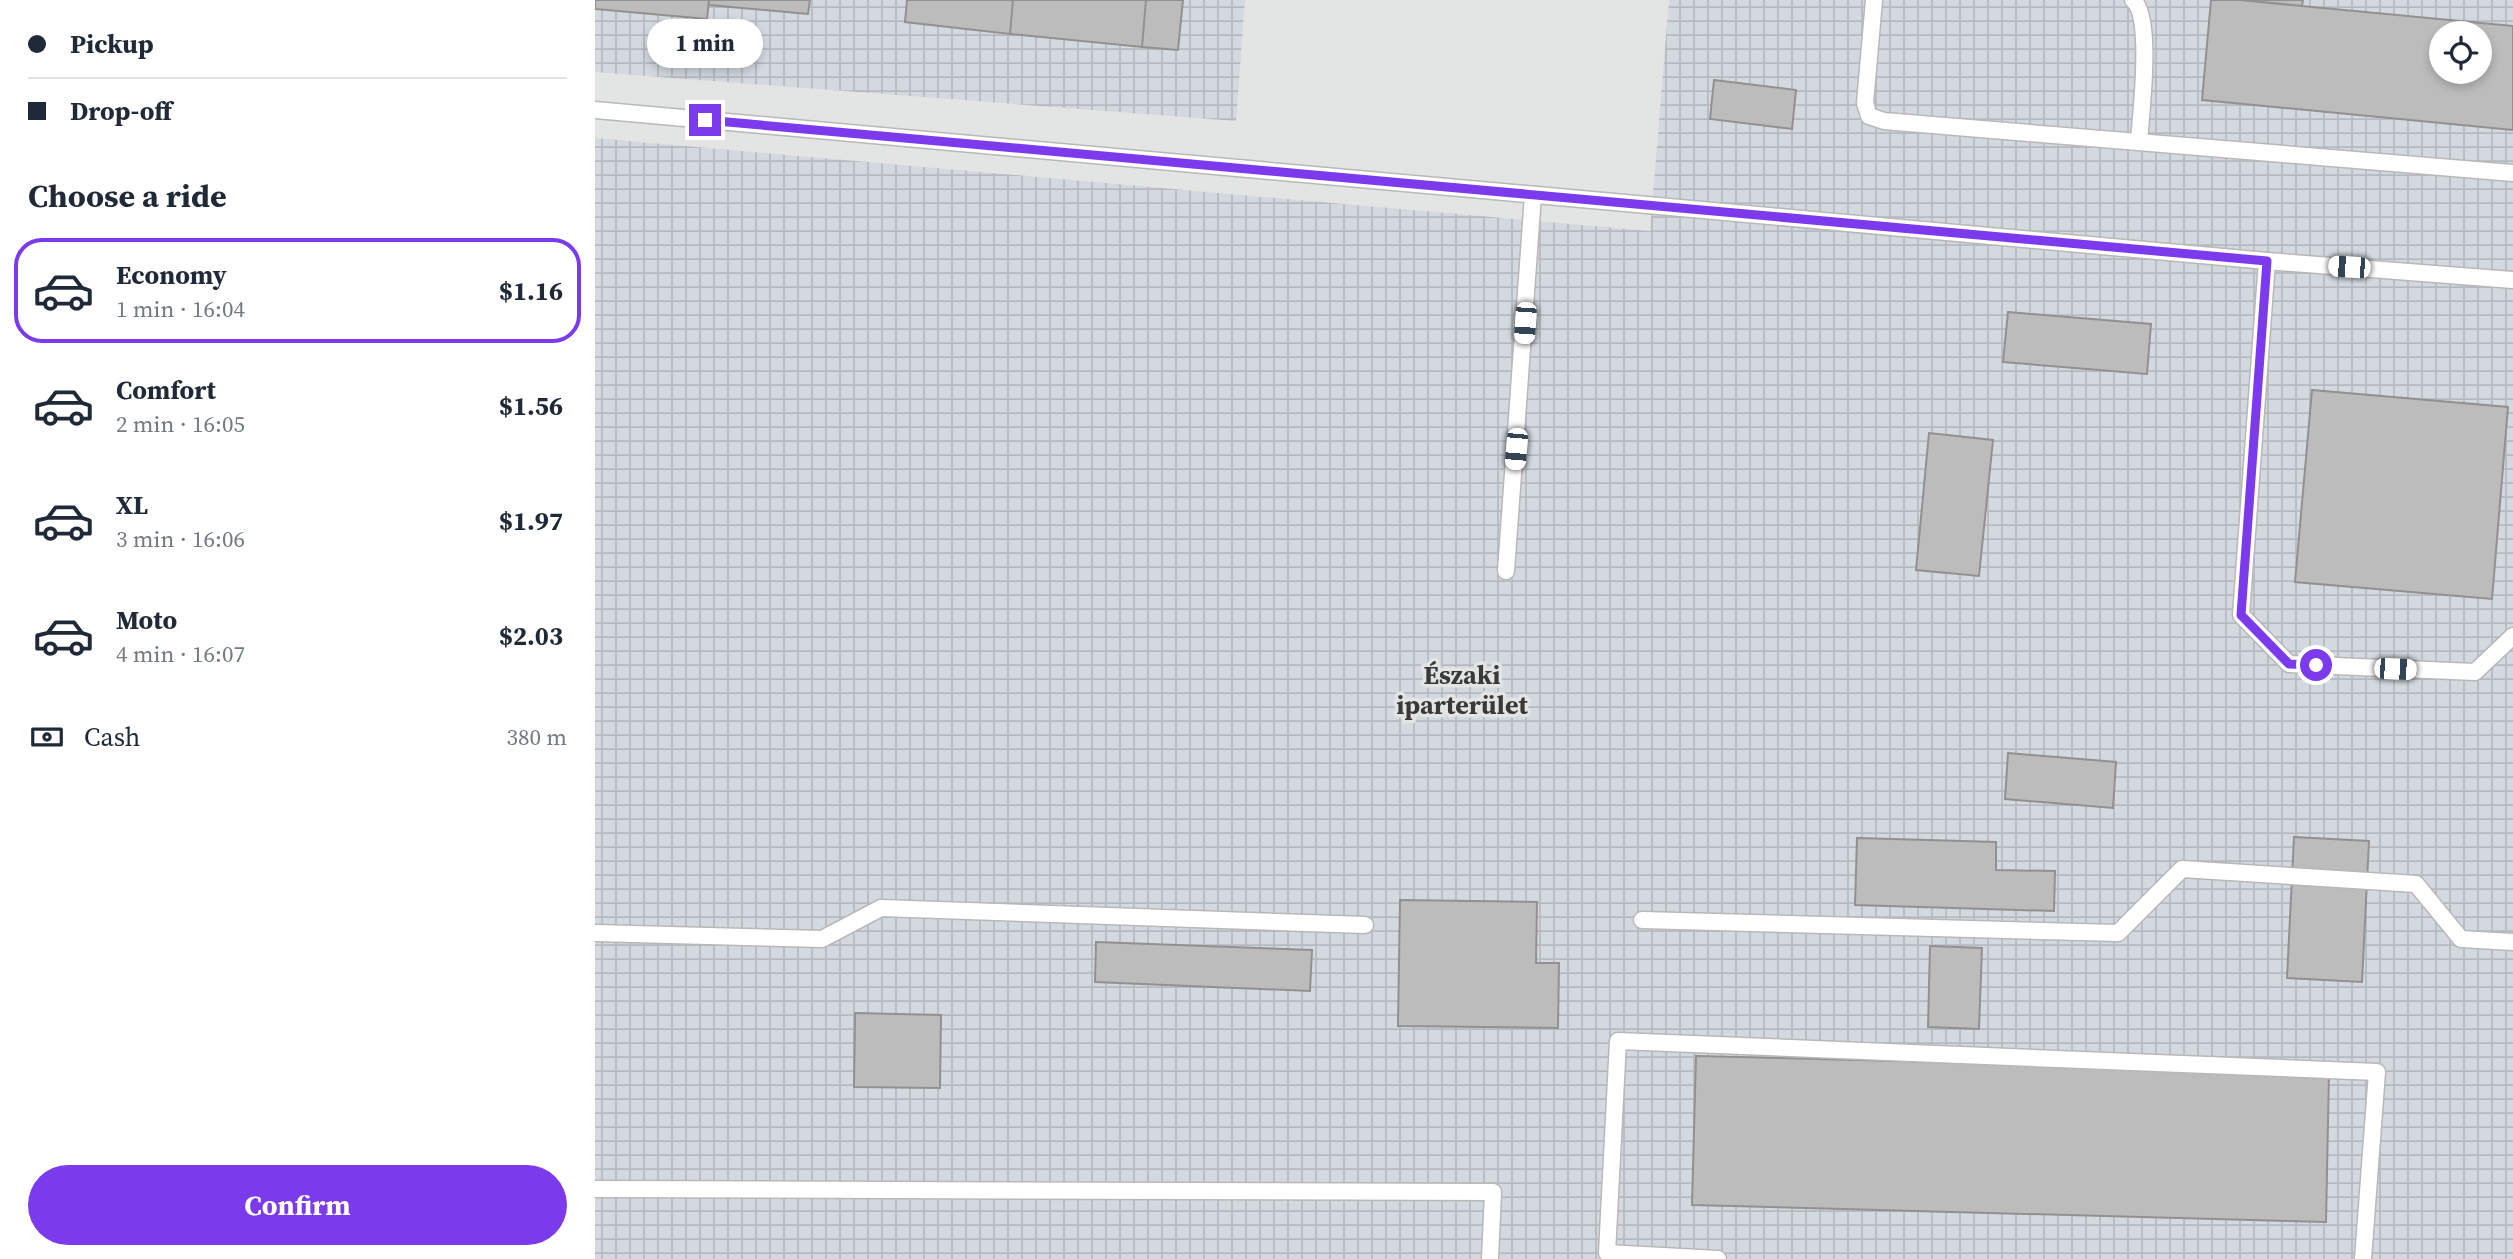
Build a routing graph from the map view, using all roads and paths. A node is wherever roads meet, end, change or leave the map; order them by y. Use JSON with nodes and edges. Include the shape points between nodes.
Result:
{"nodes":[{"id":1,"x":1874,"y":0,"type":"edge"},
{"id":2,"x":2133,"y":0,"type":"edge"},
{"id":3,"x":595,"y":110,"type":"edge"},
{"id":4,"x":2139,"y":141,"type":"junction"},
{"id":5,"x":2513,"y":173,"type":"edge"},
{"id":6,"x":1533,"y":195,"type":"junction"},
{"id":7,"x":2267,"y":261,"type":"junction"},
{"id":8,"x":2513,"y":280,"type":"edge"},
{"id":9,"x":1506,"y":571,"type":"dead end"},
{"id":10,"x":2513,"y":636,"type":"edge"},
{"id":11,"x":1643,"y":920,"type":"dead end"},
{"id":12,"x":1365,"y":925,"type":"dead end"},
{"id":13,"x":595,"y":933,"type":"edge"},
{"id":14,"x":2513,"y":943,"type":"edge"},
{"id":15,"x":595,"y":1189,"type":"edge"},
{"id":16,"x":1490,"y":1259,"type":"edge"},
{"id":17,"x":1718,"y":1259,"type":"edge"},
{"id":18,"x":2363,"y":1259,"type":"edge"}],
"edges":[{"from":1,"to":4,"type":"lane","via":[[1865,103],[1869,116],[1884,121]]},
{"from":2,"to":4,"type":"lane","via":[[2145,32]]},
{"from":3,"to":6,"type":"lane"},
{"from":4,"to":5,"type":"lane"},
{"from":6,"to":7,"type":"lane"},
{"from":6,"to":9,"type":"lane"},
{"from":7,"to":8,"type":"lane"},
{"from":7,"to":10,"type":"lane","via":[[2241,615],[2289,664],[2475,672]]},
{"from":11,"to":14,"type":"lane","via":[[2118,933],[2182,869],[2416,884],[2461,939]]},
{"from":12,"to":13,"type":"lane","via":[[881,908],[822,939]]},
{"from":15,"to":16,"type":"lane","via":[[1493,1192]]},
{"from":17,"to":18,"type":"lane","via":[[1607,1252],[1618,1041],[2377,1072]]}]}
